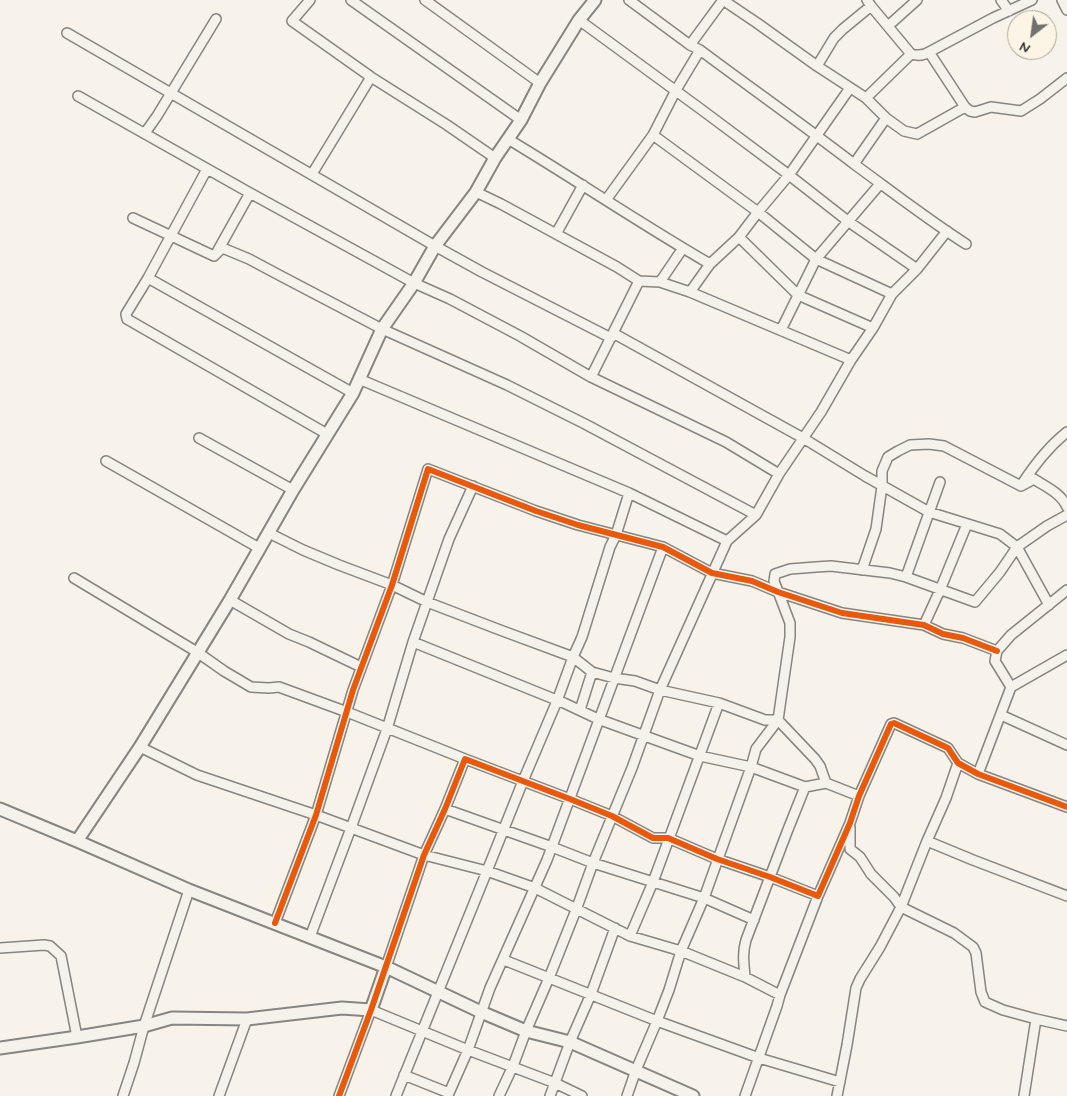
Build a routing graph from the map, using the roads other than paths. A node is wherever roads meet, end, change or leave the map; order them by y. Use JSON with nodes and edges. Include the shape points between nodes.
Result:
{"nodes":[{"id":1,"x":310,"y":0,"type":"edge"},
{"id":2,"x":351,"y":0,"type":"edge"},
{"id":3,"x":425,"y":0,"type":"edge"},
{"id":4,"x":595,"y":0,"type":"edge"},
{"id":5,"x":630,"y":0,"type":"edge"},
{"id":6,"x":723,"y":0,"type":"edge"},
{"id":7,"x":917,"y":0,"type":"edge"},
{"id":8,"x":1032,"y":0,"type":"edge"},
{"id":9,"x":1062,"y":0,"type":"edge"},
{"id":10,"x":869,"y":3,"type":"edge"},
{"id":11,"x":1011,"y":10,"type":"edge"},
{"id":12,"x":1067,"y":10,"type":"edge"},
{"id":13,"x":1007,"y":12,"type":"edge"},
{"id":14,"x":216,"y":19,"type":"dead end"},
{"id":15,"x":579,"y":20,"type":"junction"},
{"id":16,"x":888,"y":26,"type":"junction"},
{"id":17,"x":67,"y":34,"type":"dead end"},
{"id":18,"x":690,"y":45,"type":"junction"},
{"id":19,"x":700,"y":50,"type":"junction"},
{"id":20,"x":929,"y":52,"type":"junction"},
{"id":21,"x":911,"y":54,"type":"junction"},
{"id":22,"x":817,"y":66,"type":"junction"},
{"id":23,"x":371,"y":77,"type":"junction"},
{"id":24,"x":1067,"y":78,"type":"edge"},
{"id":25,"x":540,"y":83,"type":"junction"},
{"id":26,"x":850,"y":88,"type":"junction"},
{"id":27,"x":676,"y":90,"type":"junction"},
{"id":28,"x":170,"y":94,"type":"junction"},
{"id":29,"x":78,"y":96,"type":"dead end"},
{"id":30,"x":866,"y":98,"type":"junction"},
{"id":31,"x":965,"y":107,"type":"junction"},
{"id":32,"x":886,"y":118,"type":"junction"},
{"id":33,"x":521,"y":120,"type":"junction"},
{"id":34,"x":145,"y":134,"type":"junction"},
{"id":35,"x":653,"y":134,"type":"junction"},
{"id":36,"x":817,"y":136,"type":"junction"},
{"id":37,"x":508,"y":139,"type":"junction"},
{"id":38,"x":495,"y":158,"type":"junction"},
{"id":39,"x":854,"y":164,"type":"junction"},
{"id":40,"x":207,"y":169,"type":"junction"},
{"id":41,"x":312,"y":174,"type":"junction"},
{"id":42,"x":789,"y":175,"type":"junction"},
{"id":43,"x":880,"y":184,"type":"junction"},
{"id":44,"x":584,"y":185,"type":"junction"},
{"id":45,"x":476,"y":192,"type":"junction"},
{"id":46,"x":250,"y":193,"type":"junction"},
{"id":47,"x":606,"y":200,"type":"junction"},
{"id":48,"x":758,"y":212,"type":"junction"},
{"id":49,"x":133,"y":218,"type":"dead end"},
{"id":50,"x":849,"y":222,"type":"junction"},
{"id":51,"x":947,"y":231,"type":"junction"},
{"id":52,"x":556,"y":234,"type":"junction"},
{"id":53,"x":171,"y":235,"type":"junction"},
{"id":54,"x":738,"y":237,"type":"junction"},
{"id":55,"x":966,"y":244,"type":"dead end"},
{"id":56,"x":435,"y":246,"type":"junction"},
{"id":57,"x":683,"y":248,"type":"junction"},
{"id":58,"x":214,"y":256,"type":"junction"},
{"id":59,"x":816,"y":259,"type":"junction"},
{"id":60,"x":710,"y":264,"type":"junction"},
{"id":61,"x":917,"y":269,"type":"junction"},
{"id":62,"x":148,"y":278,"type":"junction"},
{"id":63,"x":639,"y":281,"type":"junction"},
{"id":64,"x":660,"y":282,"type":"junction"},
{"id":65,"x":414,"y":283,"type":"junction"},
{"id":66,"x":690,"y":292,"type":"junction"},
{"id":67,"x":892,"y":294,"type":"junction"},
{"id":68,"x":798,"y":295,"type":"junction"},
{"id":69,"x":873,"y":328,"type":"junction"},
{"id":70,"x":382,"y":329,"type":"junction"},
{"id":71,"x":781,"y":330,"type":"junction"},
{"id":72,"x":612,"y":335,"type":"junction"},
{"id":73,"x":851,"y":360,"type":"junction"},
{"id":74,"x":591,"y":377,"type":"junction"},
{"id":75,"x":359,"y":379,"type":"junction"},
{"id":76,"x":353,"y":393,"type":"junction"},
{"id":77,"x":1067,"y":432,"type":"edge"},
{"id":78,"x":327,"y":434,"type":"junction"},
{"id":79,"x":199,"y":438,"type":"dead end"},
{"id":80,"x":803,"y":438,"type":"junction"},
{"id":81,"x":106,"y":461,"type":"dead end"},
{"id":82,"x":779,"y":474,"type":"junction"},
{"id":83,"x":940,"y":482,"type":"dead end"},
{"id":84,"x":473,"y":486,"type":"junction"},
{"id":85,"x":882,"y":486,"type":"junction"},
{"id":86,"x":1021,"y":486,"type":"junction"},
{"id":87,"x":293,"y":490,"type":"junction"},
{"id":88,"x":629,"y":493,"type":"junction"},
{"id":89,"x":1067,"y":507,"type":"edge"},
{"id":90,"x":929,"y":512,"type":"junction"},
{"id":91,"x":756,"y":515,"type":"junction"},
{"id":92,"x":1067,"y":515,"type":"edge"},
{"id":93,"x":966,"y":524,"type":"junction"},
{"id":94,"x":269,"y":533,"type":"junction"},
{"id":95,"x":616,"y":535,"type":"junction"},
{"id":96,"x":727,"y":541,"type":"junction"},
{"id":97,"x":663,"y":547,"type":"junction"},
{"id":98,"x":1017,"y":547,"type":"junction"},
{"id":99,"x":259,"y":548,"type":"junction"},
{"id":100,"x":862,"y":570,"type":"junction"},
{"id":101,"x":712,"y":573,"type":"junction"},
{"id":102,"x":906,"y":577,"type":"junction"},
{"id":103,"x":74,"y":578,"type":"dead end"},
{"id":104,"x":392,"y":585,"type":"junction"},
{"id":105,"x":940,"y":590,"type":"junction"},
{"id":106,"x":1067,"y":590,"type":"edge"},
{"id":107,"x":778,"y":592,"type":"junction"},
{"id":108,"x":230,"y":600,"type":"junction"},
{"id":109,"x":427,"y":602,"type":"junction"},
{"id":110,"x":1049,"y":604,"type":"junction"},
{"id":111,"x":924,"y":625,"type":"junction"},
{"id":112,"x":414,"y":642,"type":"junction"},
{"id":113,"x":997,"y":651,"type":"junction"},
{"id":114,"x":197,"y":652,"type":"junction"},
{"id":115,"x":1067,"y":655,"type":"edge"},
{"id":116,"x":573,"y":657,"type":"junction"},
{"id":117,"x":361,"y":667,"type":"junction"},
{"id":118,"x":592,"y":672,"type":"junction"},
{"id":119,"x":614,"y":678,"type":"junction"},
{"id":120,"x":1011,"y":687,"type":"junction"},
{"id":121,"x":660,"y":690,"type":"junction"},
{"id":122,"x":557,"y":701,"type":"junction"},
{"id":123,"x":719,"y":704,"type":"junction"},
{"id":124,"x":580,"y":710,"type":"junction"},
{"id":125,"x":347,"y":712,"type":"junction"},
{"id":126,"x":1001,"y":715,"type":"junction"},
{"id":127,"x":598,"y":719,"type":"junction"},
{"id":128,"x":778,"y":720,"type":"junction"},
{"id":129,"x":387,"y":729,"type":"junction"},
{"id":130,"x":644,"y":735,"type":"junction"},
{"id":131,"x":1067,"y":745,"type":"edge"},
{"id":132,"x":140,"y":747,"type":"junction"},
{"id":133,"x":700,"y":756,"type":"junction"},
{"id":134,"x":465,"y":759,"type":"junction"},
{"id":135,"x":958,"y":763,"type":"junction"},
{"id":136,"x":751,"y":767,"type":"junction"},
{"id":137,"x":978,"y":774,"type":"junction"},
{"id":138,"x":523,"y":781,"type":"junction"},
{"id":139,"x":826,"y":783,"type":"junction"},
{"id":140,"x":804,"y":787,"type":"junction"},
{"id":141,"x":859,"y":796,"type":"junction"},
{"id":142,"x":570,"y":799,"type":"junction"},
{"id":143,"x":1067,"y":807,"type":"edge"},
{"id":144,"x":445,"y":808,"type":"junction"},
{"id":145,"x":0,"y":809,"type":"edge"},
{"id":146,"x":316,"y":815,"type":"junction"},
{"id":147,"x":612,"y":816,"type":"junction"},
{"id":148,"x":850,"y":822,"type":"junction"},
{"id":149,"x":351,"y":828,"type":"junction"},
{"id":150,"x":504,"y":830,"type":"junction"},
{"id":151,"x":668,"y":838,"type":"junction"},
{"id":152,"x":77,"y":841,"type":"junction"},
{"id":153,"x":927,"y":841,"type":"junction"},
{"id":154,"x":552,"y":847,"type":"junction"},
{"id":155,"x":424,"y":855,"type":"junction"},
{"id":156,"x":717,"y":859,"type":"junction"},
{"id":157,"x":593,"y":863,"type":"junction"},
{"id":158,"x":488,"y":871,"type":"junction"},
{"id":159,"x":770,"y":877,"type":"junction"},
{"id":160,"x":653,"y":882,"type":"junction"},
{"id":161,"x":535,"y":888,"type":"junction"},
{"id":162,"x":190,"y":890,"type":"junction"},
{"id":163,"x":818,"y":896,"type":"junction"},
{"id":164,"x":1067,"y":896,"type":"edge"},
{"id":165,"x":704,"y":898,"type":"junction"},
{"id":166,"x":901,"y":907,"type":"junction"},
{"id":167,"x":576,"y":910,"type":"junction"},
{"id":168,"x":754,"y":920,"type":"junction"},
{"id":169,"x":275,"y":924,"type":"junction"},
{"id":170,"x":615,"y":928,"type":"junction"},
{"id":171,"x":630,"y":936,"type":"junction"},
{"id":172,"x":310,"y":937,"type":"junction"},
{"id":173,"x":0,"y":948,"type":"edge"},
{"id":174,"x":681,"y":951,"type":"junction"},
{"id":175,"x":504,"y":960,"type":"junction"},
{"id":176,"x":386,"y":967,"type":"junction"},
{"id":177,"x":745,"y":977,"type":"junction"},
{"id":178,"x":549,"y":978,"type":"junction"},
{"id":179,"x":438,"y":992,"type":"junction"},
{"id":180,"x":591,"y":994,"type":"junction"},
{"id":181,"x":780,"y":995,"type":"junction"},
{"id":182,"x":371,"y":1010,"type":"junction"},
{"id":183,"x":481,"y":1012,"type":"junction"},
{"id":184,"x":248,"y":1019,"type":"junction"},
{"id":185,"x":657,"y":1020,"type":"junction"},
{"id":186,"x":1036,"y":1020,"type":"junction"},
{"id":187,"x":144,"y":1026,"type":"junction"},
{"id":188,"x":1067,"y":1026,"type":"edge"},
{"id":189,"x":422,"y":1030,"type":"junction"},
{"id":190,"x":526,"y":1031,"type":"junction"},
{"id":191,"x":77,"y":1037,"type":"junction"},
{"id":192,"x":570,"y":1042,"type":"junction"},
{"id":193,"x":0,"y":1048,"type":"edge"},
{"id":194,"x":468,"y":1050,"type":"junction"},
{"id":195,"x":759,"y":1058,"type":"junction"},
{"id":196,"x":513,"y":1066,"type":"junction"},
{"id":197,"x":636,"y":1070,"type":"junction"},
{"id":198,"x":404,"y":1075,"type":"junction"},
{"id":199,"x":840,"y":1082,"type":"junction"},
{"id":200,"x":555,"y":1083,"type":"junction"},
{"id":201,"x":450,"y":1095,"type":"edge"},
{"id":202,"x":122,"y":1096,"type":"edge"},
{"id":203,"x":219,"y":1096,"type":"edge"},
{"id":204,"x":339,"y":1096,"type":"edge"},
{"id":205,"x":396,"y":1096,"type":"edge"},
{"id":206,"x":499,"y":1096,"type":"edge"},
{"id":207,"x":550,"y":1096,"type":"edge"},
{"id":208,"x":582,"y":1096,"type":"edge"},
{"id":209,"x":627,"y":1096,"type":"edge"},
{"id":210,"x":693,"y":1096,"type":"edge"},
{"id":211,"x":745,"y":1096,"type":"edge"},
{"id":212,"x":837,"y":1096,"type":"edge"},
{"id":213,"x":1024,"y":1096,"type":"edge"}],
"edges":[{"from":1,"to":23,"type":"street","via":[[292,21]]},
{"from":2,"to":33,"type":"street"},
{"from":3,"to":25,"type":"street"},
{"from":4,"to":15,"type":"street"},
{"from":5,"to":18,"type":"street"},
{"from":6,"to":18,"type":"street"},
{"from":6,"to":22,"type":"street"},
{"from":7,"to":16,"type":"street"},
{"from":8,"to":11,"type":"street"},
{"from":9,"to":12,"type":"street"},
{"from":10,"to":16,"type":"street"},
{"from":10,"to":22,"type":"street","via":[[834,38]]},
{"from":13,"to":20,"type":"street"},
{"from":14,"to":28,"type":"street"},
{"from":15,"to":25,"type":"street"},
{"from":15,"to":27,"type":"street"},
{"from":16,"to":21,"type":"street"},
{"from":17,"to":28,"type":"street"},
{"from":18,"to":19,"type":"street"},
{"from":19,"to":27,"type":"street"},
{"from":19,"to":36,"type":"street"},
{"from":20,"to":21,"type":"street","via":[[918,56]]},
{"from":20,"to":31,"type":"street"},
{"from":21,"to":30,"type":"street"},
{"from":22,"to":26,"type":"street"},
{"from":23,"to":38,"type":"street"},
{"from":23,"to":41,"type":"street"},
{"from":24,"to":31,"type":"street","via":[[1021,111],[991,107],[975,112]]},
{"from":25,"to":33,"type":"street"},
{"from":26,"to":30,"type":"street"},
{"from":26,"to":36,"type":"street"},
{"from":27,"to":35,"type":"street"},
{"from":27,"to":42,"type":"street"},
{"from":28,"to":34,"type":"street"},
{"from":28,"to":41,"type":"street"},
{"from":29,"to":34,"type":"street"},
{"from":30,"to":32,"type":"street"},
{"from":31,"to":32,"type":"street","via":[[917,134],[904,131]]},
{"from":32,"to":39,"type":"street"},
{"from":33,"to":37,"type":"street"},
{"from":34,"to":40,"type":"street"},
{"from":35,"to":47,"type":"street"},
{"from":35,"to":48,"type":"street"},
{"from":36,"to":39,"type":"street"},
{"from":36,"to":42,"type":"street"},
{"from":37,"to":38,"type":"street"},
{"from":37,"to":44,"type":"street"},
{"from":38,"to":45,"type":"street"},
{"from":39,"to":43,"type":"street"},
{"from":40,"to":46,"type":"street"},
{"from":40,"to":53,"type":"street"},
{"from":41,"to":56,"type":"street"},
{"from":42,"to":48,"type":"street"},
{"from":42,"to":50,"type":"street"},
{"from":43,"to":50,"type":"street"},
{"from":43,"to":51,"type":"street"},
{"from":44,"to":47,"type":"street"},
{"from":44,"to":52,"type":"street"},
{"from":45,"to":52,"type":"street"},
{"from":45,"to":56,"type":"street"},
{"from":46,"to":58,"type":"street"},
{"from":46,"to":65,"type":"street"},
{"from":47,"to":57,"type":"street"},
{"from":48,"to":54,"type":"street"},
{"from":48,"to":59,"type":"street"},
{"from":49,"to":53,"type":"street"},
{"from":50,"to":59,"type":"street"},
{"from":50,"to":61,"type":"street"},
{"from":51,"to":55,"type":"street"},
{"from":51,"to":61,"type":"street"},
{"from":52,"to":63,"type":"street"},
{"from":53,"to":58,"type":"street"},
{"from":53,"to":62,"type":"street"},
{"from":54,"to":60,"type":"street"},
{"from":54,"to":68,"type":"street"},
{"from":56,"to":65,"type":"street"},
{"from":56,"to":72,"type":"street"},
{"from":57,"to":60,"type":"street"},
{"from":57,"to":64,"type":"street"},
{"from":58,"to":70,"type":"street","via":[[221,249],[229,250]]},
{"from":59,"to":67,"type":"street"},
{"from":59,"to":68,"type":"street"},
{"from":60,"to":66,"type":"street"},
{"from":61,"to":67,"type":"street"},
{"from":62,"to":76,"type":"street"},
{"from":62,"to":78,"type":"street","via":[[126,314],[127,319]]},
{"from":63,"to":64,"type":"street"},
{"from":63,"to":72,"type":"street"},
{"from":64,"to":66,"type":"street"},
{"from":65,"to":70,"type":"street"},
{"from":65,"to":74,"type":"street","via":[[520,336]]},
{"from":66,"to":71,"type":"street"},
{"from":67,"to":69,"type":"street"},
{"from":68,"to":69,"type":"street"},
{"from":68,"to":71,"type":"street"},
{"from":69,"to":73,"type":"street"},
{"from":70,"to":75,"type":"street"},
{"from":70,"to":91,"type":"street","via":[[507,385]]},
{"from":71,"to":73,"type":"street"},
{"from":72,"to":74,"type":"street"},
{"from":72,"to":80,"type":"street"},
{"from":73,"to":80,"type":"street"},
{"from":74,"to":82,"type":"street","via":[[726,442]]},
{"from":75,"to":76,"type":"street"},
{"from":75,"to":88,"type":"street"},
{"from":76,"to":78,"type":"street"},
{"from":77,"to":86,"type":"street","via":[[1042,455]]},
{"from":78,"to":87,"type":"street"},
{"from":79,"to":87,"type":"street"},
{"from":80,"to":82,"type":"street"},
{"from":80,"to":85,"type":"street"},
{"from":81,"to":99,"type":"street"},
{"from":82,"to":91,"type":"street"},
{"from":83,"to":90,"type":"street"},
{"from":84,"to":95,"type":"street","via":[[536,511]]},
{"from":84,"to":104,"type":"street","via":[[428,468]]},
{"from":84,"to":109,"type":"street","via":[[449,539]]},
{"from":85,"to":86,"type":"street","via":[[882,472],[888,457],[910,445],[929,444],[944,446]]},
{"from":85,"to":90,"type":"street"},
{"from":85,"to":100,"type":"street","via":[[876,529]]},
{"from":86,"to":89,"type":"street","via":[[1034,480],[1059,495]]},
{"from":87,"to":94,"type":"street"},
{"from":88,"to":95,"type":"street"},
{"from":88,"to":96,"type":"street"},
{"from":90,"to":93,"type":"street"},
{"from":90,"to":102,"type":"street"},
{"from":91,"to":96,"type":"street"},
{"from":92,"to":98,"type":"street"},
{"from":93,"to":98,"type":"street","via":[[1000,534]]},
{"from":93,"to":105,"type":"street"},
{"from":94,"to":99,"type":"street"},
{"from":94,"to":104,"type":"street","via":[[338,566]]},
{"from":95,"to":97,"type":"street"},
{"from":95,"to":116,"type":"street"},
{"from":96,"to":101,"type":"street"},
{"from":97,"to":101,"type":"street"},
{"from":97,"to":119,"type":"street"},
{"from":98,"to":105,"type":"street","via":[[974,602]]},
{"from":98,"to":110,"type":"street"},
{"from":99,"to":108,"type":"street"},
{"from":100,"to":102,"type":"street"},
{"from":100,"to":107,"type":"street","via":[[831,566],[790,569],[775,574]]},
{"from":101,"to":107,"type":"street","via":[[752,581]]},
{"from":101,"to":121,"type":"street"},
{"from":102,"to":105,"type":"street"},
{"from":103,"to":114,"type":"street"},
{"from":104,"to":109,"type":"street"},
{"from":104,"to":117,"type":"street"},
{"from":105,"to":111,"type":"street"},
{"from":106,"to":110,"type":"street"},
{"from":107,"to":111,"type":"street","via":[[842,613]]},
{"from":107,"to":128,"type":"street","via":[[790,623]]},
{"from":108,"to":114,"type":"street"},
{"from":108,"to":117,"type":"street","via":[[289,634]]},
{"from":109,"to":112,"type":"street"},
{"from":109,"to":116,"type":"street"},
{"from":110,"to":113,"type":"street"},
{"from":111,"to":113,"type":"street"},
{"from":112,"to":122,"type":"street"},
{"from":112,"to":129,"type":"street"},
{"from":113,"to":120,"type":"street","via":[[995,661]]},
{"from":114,"to":125,"type":"street","via":[[251,687],[279,687]]},
{"from":114,"to":132,"type":"street"},
{"from":115,"to":120,"type":"street"},
{"from":116,"to":118,"type":"street"},
{"from":116,"to":122,"type":"street"},
{"from":117,"to":125,"type":"street"},
{"from":118,"to":119,"type":"street"},
{"from":118,"to":124,"type":"street"},
{"from":119,"to":121,"type":"street"},
{"from":119,"to":127,"type":"street"},
{"from":120,"to":126,"type":"street"},
{"from":121,"to":123,"type":"street"},
{"from":121,"to":130,"type":"street"},
{"from":122,"to":124,"type":"street"},
{"from":122,"to":138,"type":"street"},
{"from":123,"to":128,"type":"street","via":[[764,720]]},
{"from":123,"to":133,"type":"street"},
{"from":124,"to":127,"type":"street"},
{"from":125,"to":129,"type":"street"},
{"from":125,"to":146,"type":"street"},
{"from":126,"to":131,"type":"street"},
{"from":126,"to":137,"type":"street"},
{"from":127,"to":130,"type":"street"},
{"from":127,"to":142,"type":"street"},
{"from":128,"to":136,"type":"street","via":[[756,749]]},
{"from":128,"to":139,"type":"street","via":[[815,759]]},
{"from":129,"to":134,"type":"street"},
{"from":129,"to":149,"type":"street"},
{"from":130,"to":133,"type":"street"},
{"from":130,"to":147,"type":"street"},
{"from":132,"to":146,"type":"street","via":[[197,775]]},
{"from":132,"to":152,"type":"street"},
{"from":133,"to":136,"type":"street"},
{"from":133,"to":151,"type":"street"},
{"from":134,"to":138,"type":"street"},
{"from":134,"to":144,"type":"street"},
{"from":135,"to":137,"type":"street"},
{"from":135,"to":141,"type":"street","via":[[948,748],[892,724]]},
{"from":135,"to":153,"type":"street"},
{"from":136,"to":140,"type":"street"},
{"from":136,"to":156,"type":"street"},
{"from":137,"to":143,"type":"street"},
{"from":138,"to":142,"type":"street"},
{"from":138,"to":150,"type":"street"},
{"from":139,"to":140,"type":"street"},
{"from":139,"to":141,"type":"street"},
{"from":140,"to":159,"type":"street"},
{"from":141,"to":148,"type":"street"},
{"from":142,"to":147,"type":"street"},
{"from":142,"to":154,"type":"street"},
{"from":144,"to":150,"type":"street"},
{"from":144,"to":155,"type":"street"},
{"from":145,"to":152,"type":"street"},
{"from":146,"to":149,"type":"street"},
{"from":146,"to":169,"type":"street"},
{"from":147,"to":151,"type":"street","via":[[654,838]]},
{"from":147,"to":157,"type":"street"},
{"from":148,"to":163,"type":"street"},
{"from":148,"to":166,"type":"street","via":[[850,849]]},
{"from":149,"to":155,"type":"street"},
{"from":149,"to":172,"type":"street"},
{"from":150,"to":154,"type":"street"},
{"from":150,"to":158,"type":"street"},
{"from":151,"to":156,"type":"street"},
{"from":151,"to":160,"type":"street"},
{"from":152,"to":162,"type":"street"},
{"from":153,"to":164,"type":"street"},
{"from":153,"to":166,"type":"street"},
{"from":154,"to":157,"type":"street"},
{"from":154,"to":161,"type":"street"},
{"from":155,"to":158,"type":"street"},
{"from":155,"to":176,"type":"street"},
{"from":156,"to":159,"type":"street"},
{"from":156,"to":165,"type":"street"},
{"from":157,"to":160,"type":"street"},
{"from":157,"to":167,"type":"street"},
{"from":158,"to":161,"type":"street"},
{"from":158,"to":179,"type":"street"},
{"from":159,"to":163,"type":"street"},
{"from":159,"to":168,"type":"street"},
{"from":160,"to":165,"type":"street"},
{"from":160,"to":171,"type":"street"},
{"from":161,"to":167,"type":"street"},
{"from":161,"to":175,"type":"street"},
{"from":162,"to":169,"type":"street"},
{"from":162,"to":187,"type":"street"},
{"from":163,"to":181,"type":"street"},
{"from":165,"to":168,"type":"street"},
{"from":165,"to":174,"type":"street"},
{"from":166,"to":186,"type":"street","via":[[973,946],[980,992],[985,1002]]},
{"from":166,"to":199,"type":"street","via":[[856,988]]},
{"from":167,"to":170,"type":"street"},
{"from":167,"to":178,"type":"street"},
{"from":168,"to":177,"type":"street","via":[[743,950]]},
{"from":169,"to":172,"type":"street"},
{"from":170,"to":171,"type":"street"},
{"from":170,"to":180,"type":"street"},
{"from":171,"to":174,"type":"street"},
{"from":172,"to":176,"type":"street"},
{"from":173,"to":191,"type":"street","via":[[44,945],[55,949],[61,956]]},
{"from":174,"to":177,"type":"street"},
{"from":174,"to":185,"type":"street"},
{"from":175,"to":178,"type":"street"},
{"from":175,"to":183,"type":"street"},
{"from":176,"to":179,"type":"street"},
{"from":176,"to":182,"type":"street"},
{"from":177,"to":181,"type":"street"},
{"from":178,"to":180,"type":"street"},
{"from":178,"to":190,"type":"street"},
{"from":179,"to":183,"type":"street"},
{"from":179,"to":189,"type":"street"},
{"from":180,"to":185,"type":"street"},
{"from":180,"to":192,"type":"street"},
{"from":181,"to":195,"type":"street"},
{"from":182,"to":184,"type":"street","via":[[342,1008]]},
{"from":182,"to":189,"type":"street"},
{"from":182,"to":204,"type":"street"},
{"from":183,"to":190,"type":"street"},
{"from":183,"to":194,"type":"street"},
{"from":184,"to":187,"type":"street","via":[[172,1018]]},
{"from":184,"to":203,"type":"street"},
{"from":185,"to":195,"type":"street"},
{"from":185,"to":197,"type":"street"},
{"from":186,"to":188,"type":"street"},
{"from":186,"to":213,"type":"street"},
{"from":187,"to":191,"type":"street"},
{"from":187,"to":202,"type":"street"},
{"from":189,"to":194,"type":"street"},
{"from":189,"to":198,"type":"street"},
{"from":190,"to":192,"type":"street"},
{"from":190,"to":196,"type":"street"},
{"from":191,"to":193,"type":"street"},
{"from":192,"to":197,"type":"street"},
{"from":192,"to":200,"type":"street"},
{"from":194,"to":196,"type":"street"},
{"from":194,"to":201,"type":"street"},
{"from":195,"to":199,"type":"street"},
{"from":195,"to":211,"type":"street"},
{"from":196,"to":200,"type":"street"},
{"from":196,"to":206,"type":"street"},
{"from":197,"to":209,"type":"street"},
{"from":197,"to":210,"type":"street"},
{"from":198,"to":201,"type":"street"},
{"from":198,"to":205,"type":"street"},
{"from":199,"to":212,"type":"street"},
{"from":200,"to":207,"type":"street"},
{"from":200,"to":208,"type":"street"}]}
